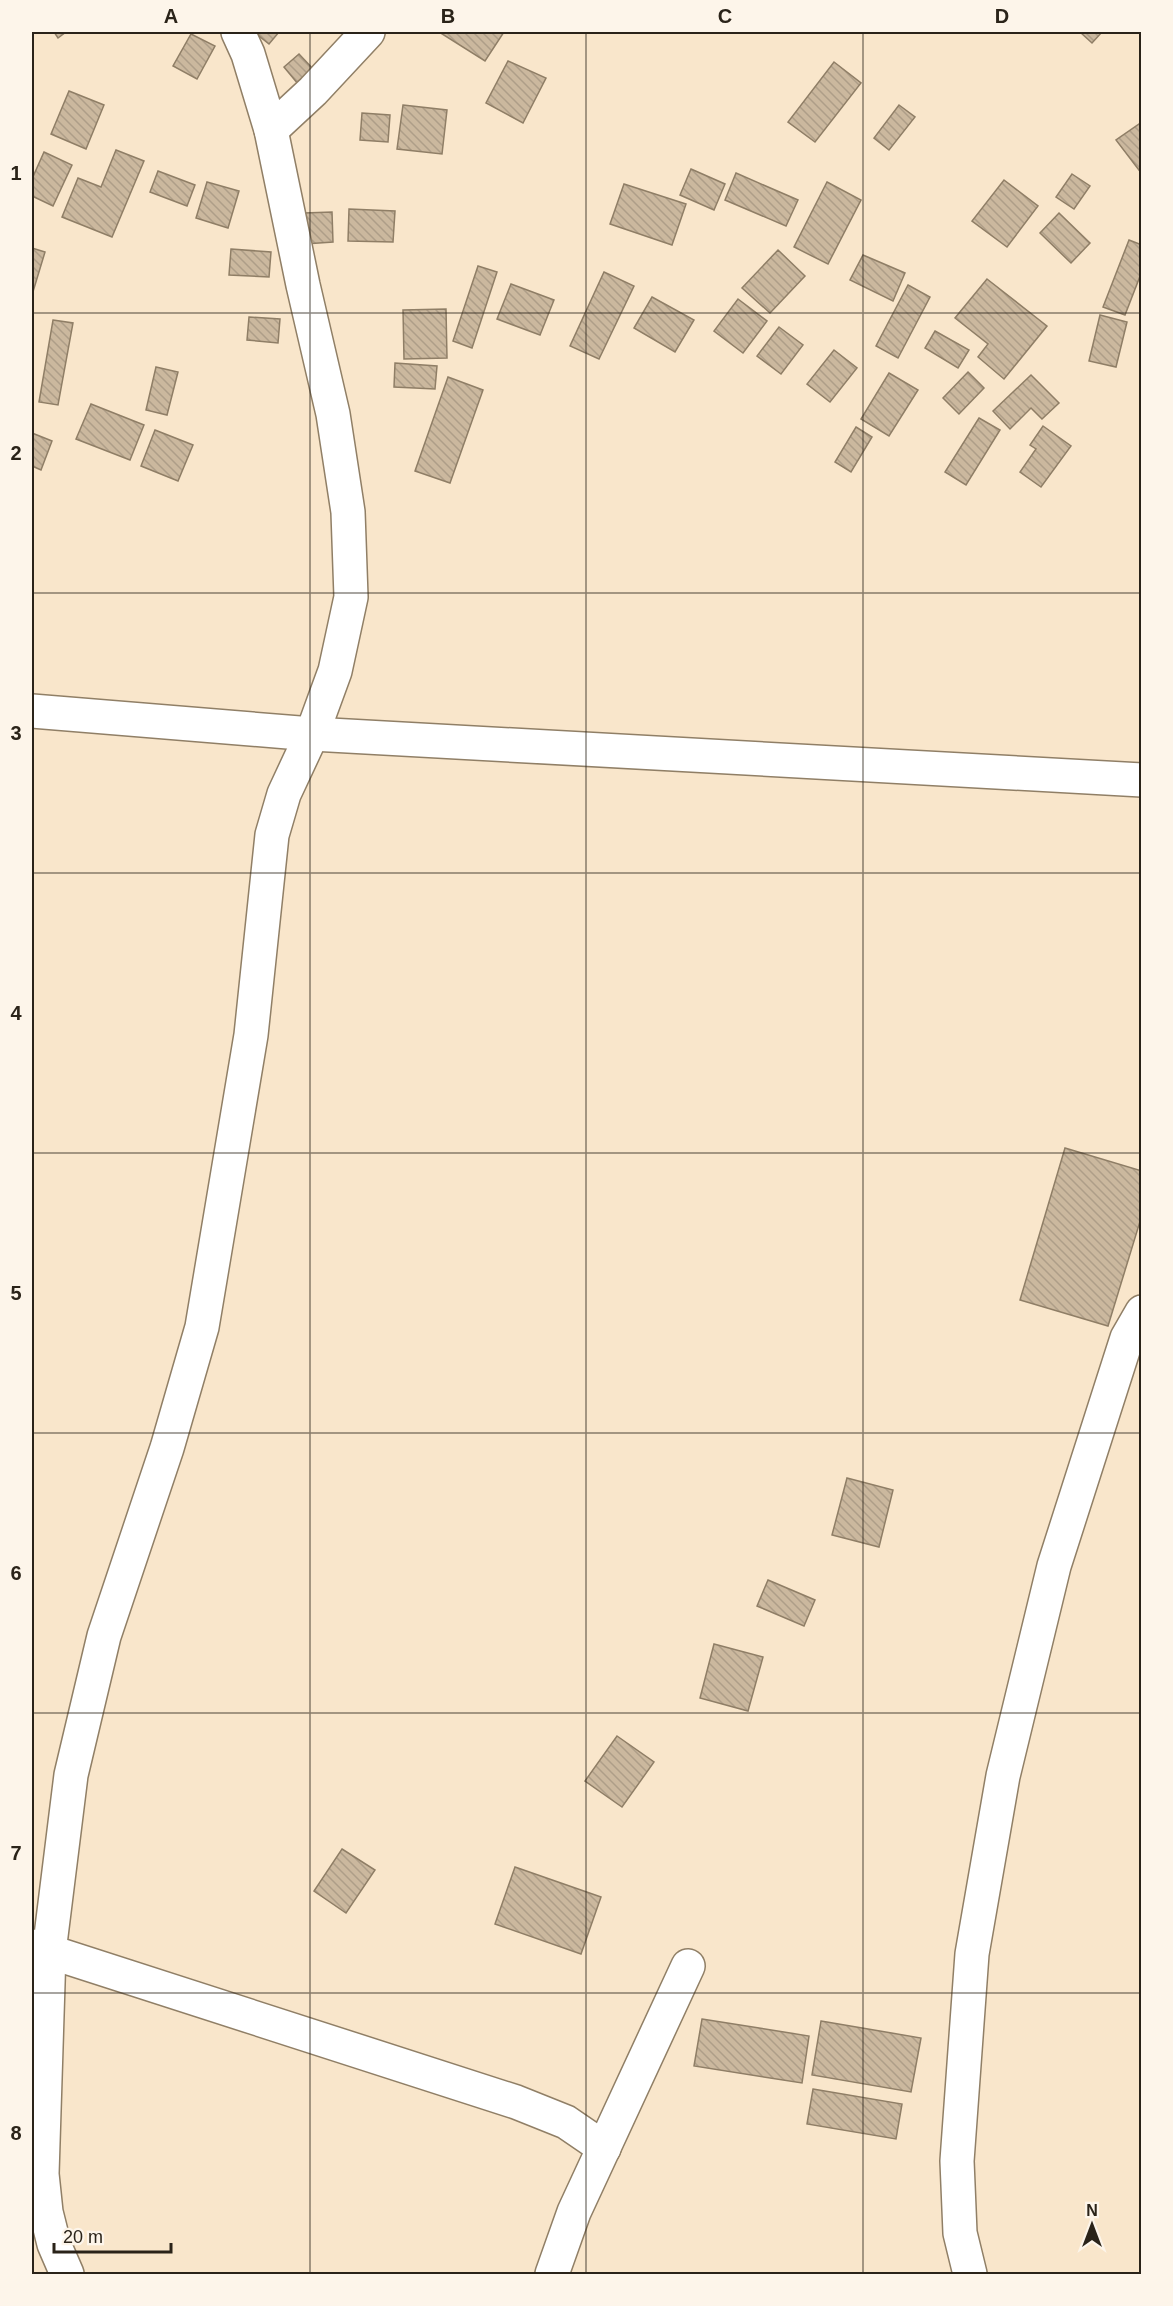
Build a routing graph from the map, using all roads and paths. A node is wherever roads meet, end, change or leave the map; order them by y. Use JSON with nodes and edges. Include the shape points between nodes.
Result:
{"nodes":[{"id":1,"x":238,"y":32,"type":"edge"},
{"id":2,"x":368,"y":32,"type":"edge"},
{"id":3,"x":271,"y":130,"type":"junction"},
{"id":4,"x":32,"y":711,"type":"edge"},
{"id":5,"x":312,"y":734,"type":"junction"},
{"id":6,"x":1142,"y":780,"type":"edge"},
{"id":7,"x":1142,"y":1312,"type":"edge"},
{"id":8,"x":40,"y":1949,"type":"edge"},
{"id":9,"x":688,"y":1966,"type":"dead end"},
{"id":10,"x":604,"y":2148,"type":"junction"},
{"id":11,"x":67,"y":2274,"type":"edge"},
{"id":12,"x":552,"y":2274,"type":"edge"},
{"id":13,"x":970,"y":2274,"type":"edge"}],
"edges":[{"from":1,"to":3,"type":"street"},
{"from":2,"to":3,"type":"street"},
{"from":3,"to":5,"type":"street","via":[[333,414],[348,512],[351,597],[335,671]]},
{"from":4,"to":5,"type":"street"},
{"from":5,"to":6,"type":"street"},
{"from":5,"to":8,"type":"street","via":[[284,794],[272,835],[251,1035],[202,1327],[99,1660],[71,1775]]},
{"from":7,"to":13,"type":"street","via":[[1127,1338],[1054,1566],[1003,1776],[972,1954],[957,2161],[960,2233]]},
{"from":8,"to":10,"type":"street","via":[[516,2102],[566,2122]]},
{"from":8,"to":11,"type":"street","via":[[42,2174],[54,2244]]},
{"from":9,"to":10,"type":"street"},
{"from":10,"to":12,"type":"street","via":[[574,2212]]}]}
